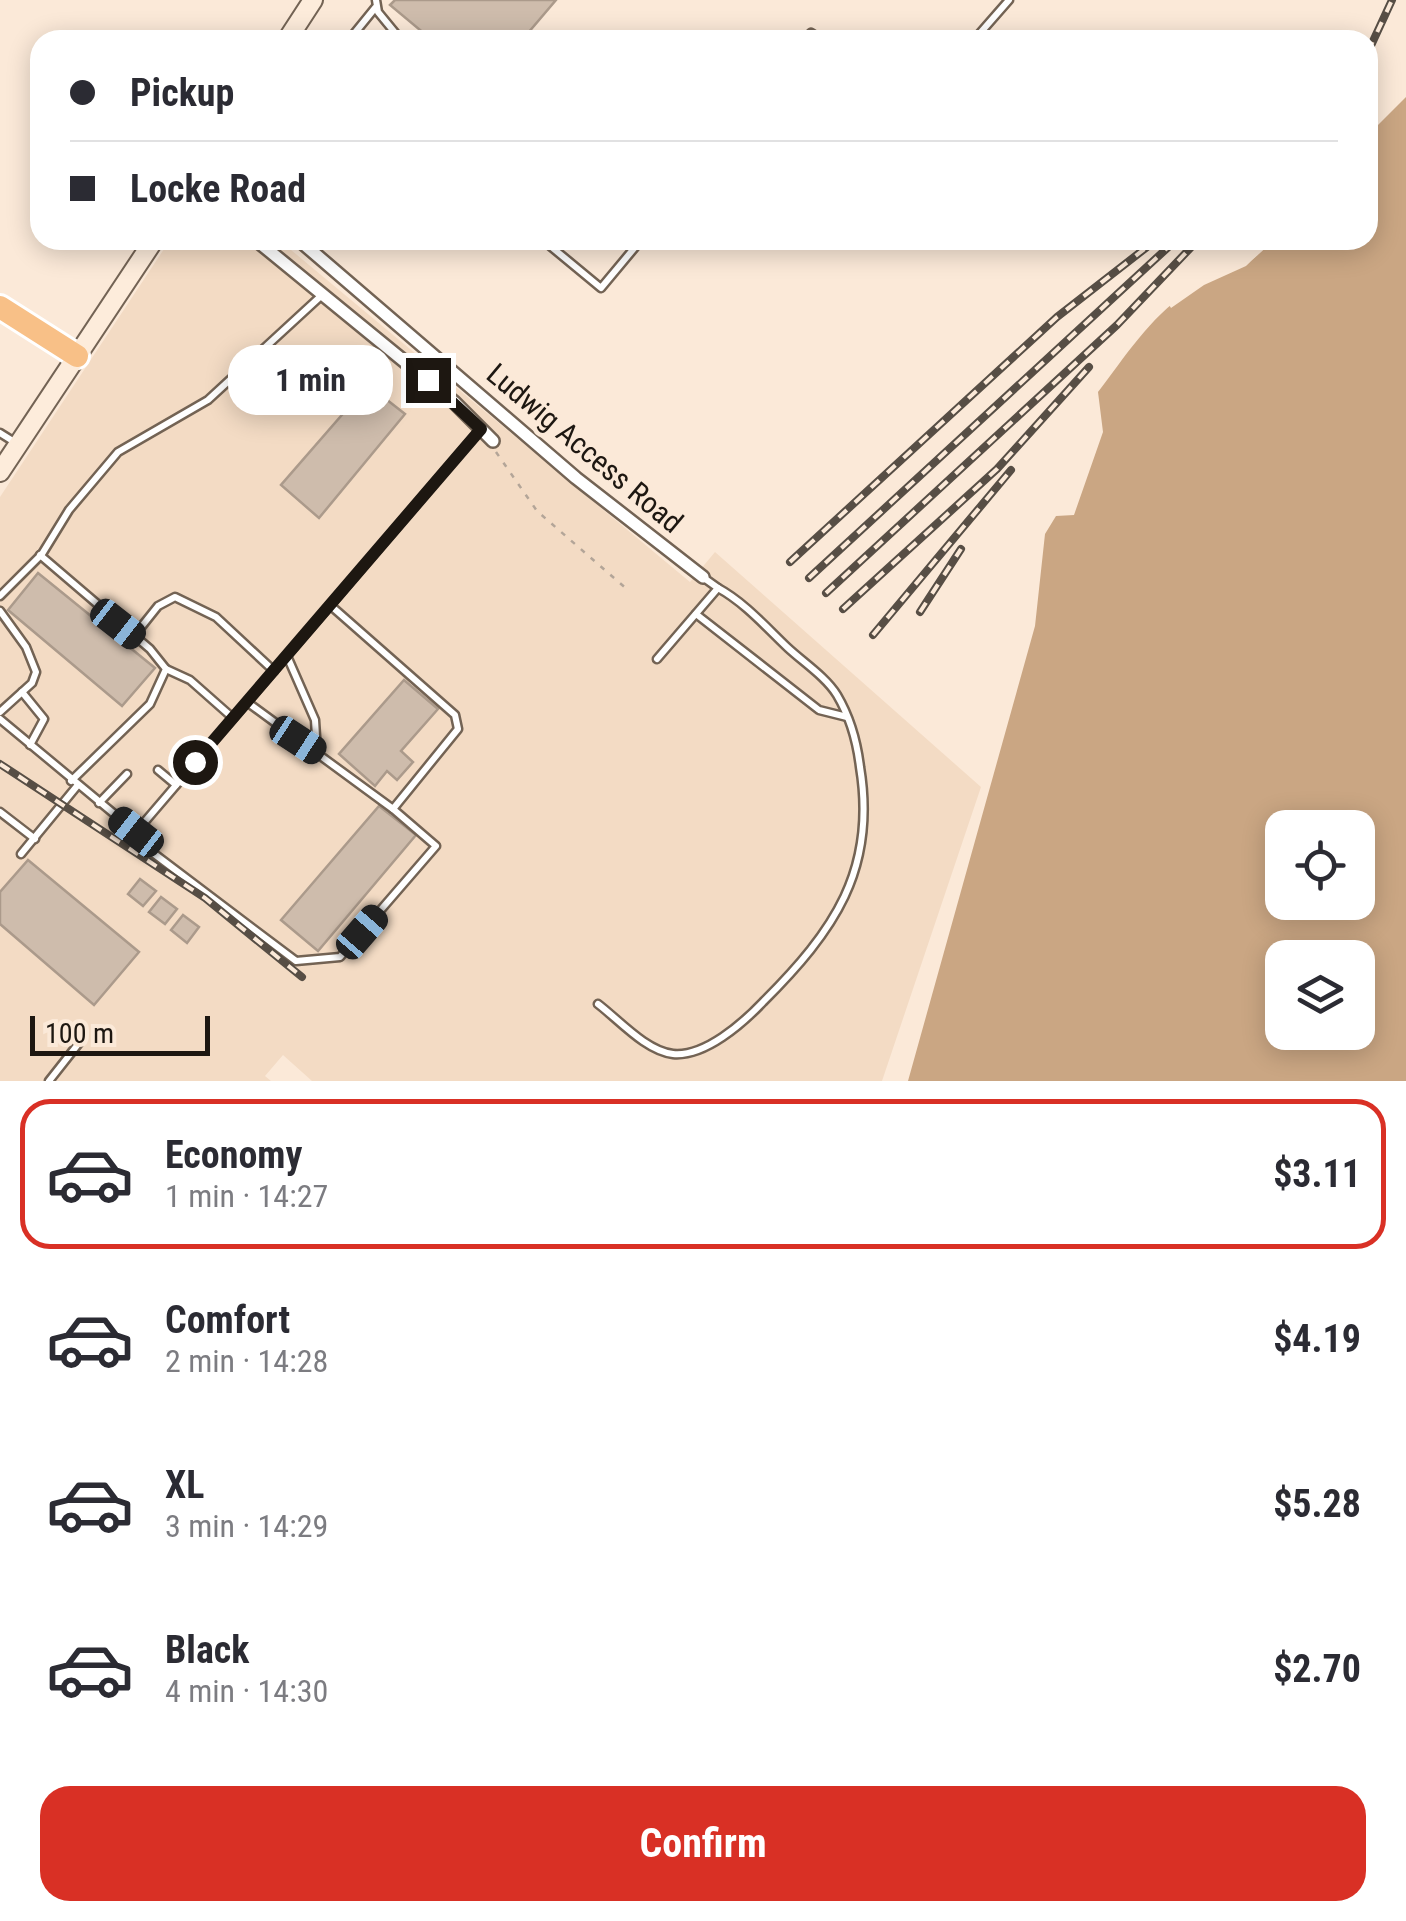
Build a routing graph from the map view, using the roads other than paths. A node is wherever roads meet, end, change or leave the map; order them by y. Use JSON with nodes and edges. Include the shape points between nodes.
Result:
{"nodes":[{"id":1,"x":314,"y":0,"type":"edge"},
{"id":2,"x":1010,"y":0,"type":"edge"},
{"id":3,"x":376,"y":4,"type":"edge"},
{"id":4,"x":297,"y":30,"type":"edge"},
{"id":5,"x":356,"y":30,"type":"edge"},
{"id":6,"x":394,"y":30,"type":"edge"},
{"id":7,"x":983,"y":30,"type":"edge"},
{"id":8,"x":147,"y":250,"type":"edge"},
{"id":9,"x":268,"y":250,"type":"edge"},
{"id":10,"x":311,"y":250,"type":"edge"},
{"id":11,"x":555,"y":250,"type":"edge"},
{"id":12,"x":633,"y":250,"type":"edge"},
{"id":13,"x":323,"y":294,"type":"junction"},
{"id":14,"x":0,"y":307,"type":"edge"},
{"id":15,"x":77,"y":356,"type":"junction"},
{"id":16,"x":481,"y":429,"type":"junction"},
{"id":17,"x":0,"y":433,"type":"edge"},
{"id":18,"x":493,"y":441,"type":"road end"},
{"id":19,"x":18,"y":444,"type":"junction"},
{"id":20,"x":0,"y":472,"type":"edge"},
{"id":21,"x":40,"y":555,"type":"junction"},
{"id":22,"x":703,"y":577,"type":"joint"},
{"id":23,"x":718,"y":588,"type":"junction"},
{"id":24,"x":0,"y":596,"type":"edge"},
{"id":25,"x":330,"y":606,"type":"junction"},
{"id":26,"x":0,"y":611,"type":"edge"},
{"id":27,"x":696,"y":614,"type":"junction"},
{"id":28,"x":134,"y":636,"type":"junction"},
{"id":29,"x":287,"y":656,"type":"junction"},
{"id":30,"x":657,"y":659,"type":"dead end"},
{"id":31,"x":166,"y":670,"type":"junction"},
{"id":32,"x":274,"y":671,"type":"junction"},
{"id":33,"x":22,"y":692,"type":"junction"},
{"id":34,"x":247,"y":702,"type":"junction"},
{"id":35,"x":0,"y":715,"type":"edge"},
{"id":36,"x":234,"y":718,"type":"junction"},
{"id":37,"x":848,"y":718,"type":"junction"},
{"id":38,"x":30,"y":746,"type":"junction"},
{"id":39,"x":318,"y":754,"type":"junction"},
{"id":40,"x":158,"y":770,"type":"dead end"},
{"id":41,"x":127,"y":774,"type":"dead end"},
{"id":42,"x":74,"y":784,"type":"junction"},
{"id":43,"x":176,"y":785,"type":"junction"},
{"id":44,"x":98,"y":803,"type":"junction"},
{"id":45,"x":393,"y":809,"type":"junction"},
{"id":46,"x":0,"y":812,"type":"edge"},
{"id":47,"x":136,"y":832,"type":"junction"},
{"id":48,"x":35,"y":839,"type":"junction"},
{"id":49,"x":20,"y":854,"type":"dead end"},
{"id":50,"x":598,"y":1004,"type":"dead end"},
{"id":51,"x":79,"y":1043,"type":"dead end"},
{"id":52,"x":49,"y":1081,"type":"edge"}],
"edges":[{"from":1,"to":4,"type":"main road"},
{"from":2,"to":7,"type":"lane"},
{"from":3,"to":5,"type":"lane"},
{"from":3,"to":6,"type":"lane"},
{"from":8,"to":15,"type":"main road"},
{"from":9,"to":13,"type":"street"},
{"from":10,"to":22,"type":"street","name":"Ludwig Access Road","via":[[576,478]]},
{"from":11,"to":12,"type":"lane","via":[[601,288]]},
{"from":13,"to":16,"type":"street"},
{"from":13,"to":21,"type":"lane","via":[[208,400],[118,452]]},
{"from":14,"to":15,"type":"highway"},
{"from":15,"to":19,"type":"main road"},
{"from":16,"to":18,"type":"street"},
{"from":16,"to":25,"type":"lane"},
{"from":17,"to":19,"type":"lane"},
{"from":19,"to":20,"type":"main road"},
{"from":21,"to":24,"type":"lane"},
{"from":21,"to":28,"type":"lane"},
{"from":22,"to":23,"type":"lane"},
{"from":23,"to":27,"type":"lane"},
{"from":23,"to":37,"type":"lane","via":[[835,691]]},
{"from":25,"to":29,"type":"lane"},
{"from":25,"to":45,"type":"lane","via":[[455,715],[458,729]]},
{"from":26,"to":33,"type":"lane","via":[[35,662],[32,683]]},
{"from":27,"to":30,"type":"lane"},
{"from":27,"to":37,"type":"lane","via":[[820,710]]},
{"from":28,"to":31,"type":"lane"},
{"from":28,"to":32,"type":"lane","via":[[175,596],[216,617]]},
{"from":29,"to":32,"type":"lane"},
{"from":29,"to":39,"type":"lane","via":[[315,720]]},
{"from":31,"to":36,"type":"lane","via":[[190,680]]},
{"from":31,"to":42,"type":"lane","via":[[150,704]]},
{"from":32,"to":34,"type":"lane"},
{"from":33,"to":35,"type":"lane"},
{"from":33,"to":38,"type":"lane","via":[[44,719]]},
{"from":34,"to":36,"type":"lane"},
{"from":34,"to":39,"type":"lane"},
{"from":35,"to":38,"type":"lane"},
{"from":36,"to":43,"type":"lane"},
{"from":37,"to":50,"type":"lane","via":[[863,784],[857,873],[839,909],[782,983],[750,1014],[688,1054],[659,1050]]},
{"from":38,"to":42,"type":"lane"},
{"from":39,"to":45,"type":"lane"},
{"from":40,"to":43,"type":"lane"},
{"from":41,"to":44,"type":"lane"},
{"from":42,"to":44,"type":"lane"},
{"from":42,"to":48,"type":"lane"},
{"from":43,"to":47,"type":"lane"},
{"from":44,"to":47,"type":"lane"},
{"from":45,"to":47,"type":"lane","via":[[436,846],[340,957],[322,961],[296,961]]},
{"from":46,"to":48,"type":"lane"},
{"from":48,"to":49,"type":"lane"},
{"from":51,"to":52,"type":"lane"}]}
